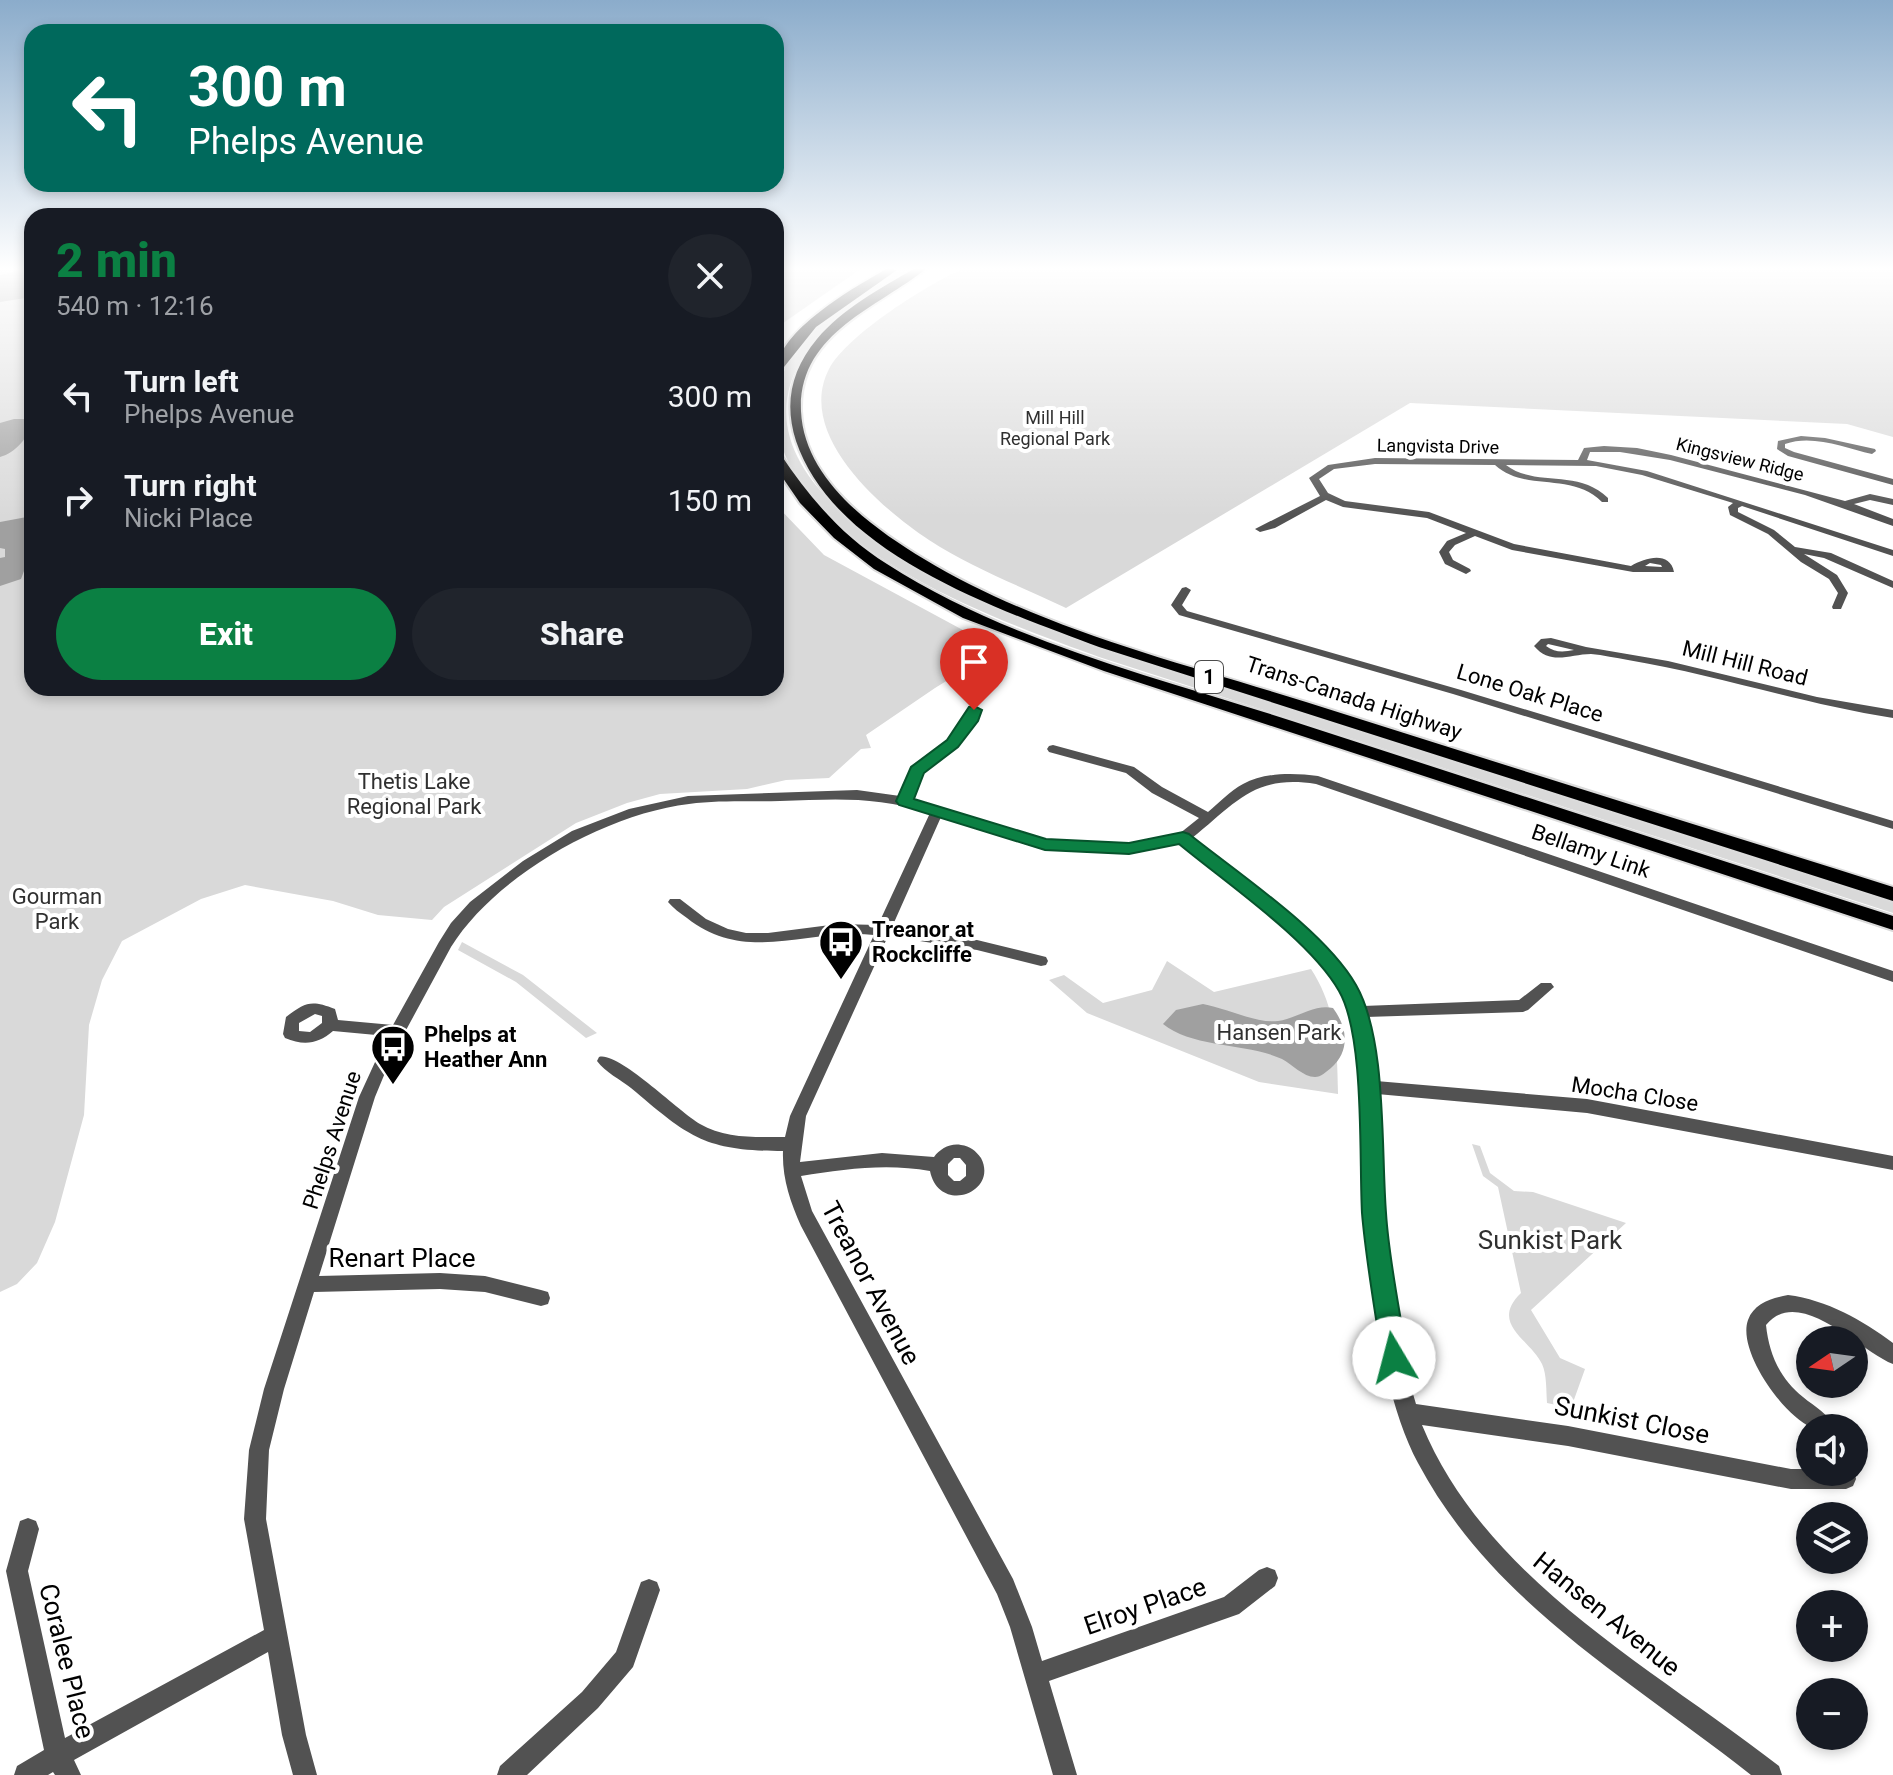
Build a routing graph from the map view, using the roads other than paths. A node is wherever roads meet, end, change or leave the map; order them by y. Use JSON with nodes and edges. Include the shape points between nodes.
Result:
{"nodes":[{"id":1,"x":815,"y":351,"type":"edge"},
{"id":2,"x":1872,"y":451,"type":"dead end"},
{"id":3,"x":1582,"y":461,"type":"junction"},
{"id":4,"x":1499,"y":463,"type":"junction"},
{"id":5,"x":784,"y":471,"type":"edge"},
{"id":6,"x":1893,"y":482,"type":"edge"},
{"id":7,"x":1326,"y":496,"type":"junction"},
{"id":8,"x":1605,"y":500,"type":"dead end"},
{"id":9,"x":1849,"y":502,"type":"junction"},
{"id":10,"x":1893,"y":502,"type":"edge"},
{"id":11,"x":1741,"y":503,"type":"junction"},
{"id":12,"x":1893,"y":523,"type":"edge"},
{"id":13,"x":1260,"y":529,"type":"dead end"},
{"id":14,"x":1476,"y":532,"type":"junction"},
{"id":15,"x":1792,"y":549,"type":"junction"},
{"id":16,"x":1893,"y":553,"type":"edge"},
{"id":17,"x":1633,"y":569,"type":"dead end"},
{"id":18,"x":1466,"y":571,"type":"dead end"},
{"id":19,"x":1893,"y":585,"type":"edge"},
{"id":20,"x":1186,"y":590,"type":"dead end"},
{"id":21,"x":1837,"y":607,"type":"dead end"},
{"id":22,"x":1588,"y":651,"type":"dead end"},
{"id":23,"x":974,"y":710,"type":"dead end"},
{"id":24,"x":1893,"y":714,"type":"edge"},
{"id":25,"x":1053,"y":749,"type":"dead end"},
{"id":26,"x":905,"y":801,"type":"junction"},
{"id":27,"x":937,"y":812,"type":"junction"},
{"id":28,"x":1207,"y":817,"type":"junction"},
{"id":29,"x":1893,"y":825,"type":"edge"},
{"id":30,"x":1183,"y":838,"type":"junction"},
{"id":31,"x":1893,"y":894,"type":"edge"},
{"id":32,"x":675,"y":902,"type":"dead end"},
{"id":33,"x":1893,"y":923,"type":"edge"},
{"id":34,"x":881,"y":931,"type":"junction"},
{"id":35,"x":1041,"y":961,"type":"dead end"},
{"id":36,"x":1893,"y":977,"type":"edge"},
{"id":37,"x":1546,"y":987,"type":"dead end"},
{"id":38,"x":1359,"y":1012,"type":"junction"},
{"id":39,"x":330,"y":1025,"type":"dead end"},
{"id":40,"x":397,"y":1031,"type":"junction"},
{"id":41,"x":605,"y":1061,"type":"dead end"},
{"id":42,"x":1368,"y":1087,"type":"junction"},
{"id":43,"x":791,"y":1144,"type":"junction"},
{"id":44,"x":1893,"y":1163,"type":"edge"},
{"id":45,"x":937,"y":1165,"type":"dead end"},
{"id":46,"x":791,"y":1171,"type":"junction"},
{"id":47,"x":309,"y":1284,"type":"junction"},
{"id":48,"x":541,"y":1298,"type":"dead end"},
{"id":49,"x":1893,"y":1355,"type":"edge"},
{"id":50,"x":1408,"y":1413,"type":"junction"},
{"id":51,"x":1808,"y":1414,"type":"edge"},
{"id":52,"x":1796,"y":1479,"type":"edge"},
{"id":53,"x":28,"y":1529,"type":"dead end"},
{"id":54,"x":1267,"y":1578,"type":"dead end"},
{"id":55,"x":649,"y":1590,"type":"dead end"},
{"id":56,"x":275,"y":1636,"type":"junction"},
{"id":57,"x":1034,"y":1675,"type":"junction"},
{"id":58,"x":63,"y":1766,"type":"edge"},
{"id":59,"x":26,"y":1775,"type":"edge"},
{"id":60,"x":305,"y":1775,"type":"edge"},
{"id":61,"x":509,"y":1775,"type":"edge"},
{"id":62,"x":1065,"y":1775,"type":"edge"},
{"id":63,"x":1770,"y":1775,"type":"edge"}],
"edges":[{"from":1,"to":31,"type":"highway","name":"Trans-Canada Highway","number":"1","via":[[803,370],[795,400],[802,445],[821,479],[863,523],[915,560],[987,598],[1105,644]]},
{"from":2,"to":6,"type":"street","via":[[1804,439],[1781,443],[1781,449],[1791,454]]},
{"from":3,"to":4,"type":"street","name":"Langvista Drive"},
{"from":3,"to":9,"type":"street","name":"Kingsview Ridge","via":[[1587,450],[1601,448],[1653,454]]},
{"from":3,"to":11,"type":"street","name":"Langvista Drive","via":[[1625,468]]},
{"from":4,"to":7,"type":"street","name":"Langvista Drive","via":[[1390,460],[1338,465],[1314,478]]},
{"from":4,"to":8,"type":"street","via":[[1516,474],[1583,486]]},
{"from":5,"to":33,"type":"highway","number":"1","via":[[800,496],[862,553],[920,590],[1003,629]]},
{"from":7,"to":13,"type":"street"},
{"from":7,"to":14,"type":"street","via":[[1352,506],[1429,515]]},
{"from":9,"to":10,"type":"street","via":[[1870,497]]},
{"from":9,"to":12,"type":"street","name":"Kingsview Ridge"},
{"from":11,"to":15,"type":"street","via":[[1733,513]]},
{"from":11,"to":16,"type":"street","name":"Langvista Drive"},
{"from":14,"to":17,"type":"street","via":[[1523,549]]},
{"from":14,"to":18,"type":"street","via":[[1444,552],[1449,562]]},
{"from":15,"to":19,"type":"street","via":[[1827,555]]},
{"from":15,"to":21,"type":"street","via":[[1833,577],[1843,593]]},
{"from":20,"to":29,"type":"street","name":"Lone Oak Place","via":[[1176,605],[1183,613]]},
{"from":22,"to":24,"type":"street","name":"Mill Hill Road"},
{"from":23,"to":26,"type":"street","via":[[952,743],[917,770]]},
{"from":25,"to":28,"type":"street","via":[[1130,770]]},
{"from":26,"to":27,"type":"street","name":"Phelps Avenue"},
{"from":26,"to":40,"type":"street","name":"Phelps Avenue","via":[[827,793],[705,798],[634,812],[577,834],[475,905],[456,927]]},
{"from":27,"to":30,"type":"street","name":"Phelps Avenue","via":[[1020,839],[1072,848],[1129,848]]},
{"from":27,"to":34,"type":"street","name":"Treanor Avenue"},
{"from":28,"to":30,"type":"street"},
{"from":28,"to":36,"type":"street","name":"Bellamy Link","via":[[1247,787],[1273,778],[1318,780]]},
{"from":30,"to":38,"type":"street","name":"Hansen Avenue","via":[[1318,948]]},
{"from":32,"to":34,"type":"street","via":[[699,925],[758,941],[832,930]]},
{"from":34,"to":35,"type":"street"},
{"from":34,"to":43,"type":"street","name":"Treanor Avenue","via":[[798,1116]]},
{"from":37,"to":38,"type":"street","via":[[1523,1006]]},
{"from":38,"to":42,"type":"street","name":"Hansen Avenue"},
{"from":39,"to":40,"type":"street"},
{"from":40,"to":47,"type":"street","name":"Phelps Avenue","via":[[367,1097]]},
{"from":41,"to":43,"type":"street","via":[[705,1135],[742,1143]]},
{"from":42,"to":44,"type":"street","name":"Mocha Close","via":[[1587,1106]]},
{"from":42,"to":50,"type":"street","name":"Hansen Avenue","via":[[1374,1217],[1394,1358]]},
{"from":43,"to":46,"type":"street","name":"Treanor Avenue"},
{"from":45,"to":46,"type":"street","via":[[879,1157]]},
{"from":46,"to":57,"type":"street","name":"Treanor Avenue","via":[[810,1226],[1005,1587]]},
{"from":47,"to":48,"type":"street","name":"Renart Place","via":[[440,1281],[485,1284]]},
{"from":47,"to":56,"type":"street","name":"Phelps Avenue","via":[[259,1450],[255,1519]]},
{"from":49,"to":51,"type":"street","via":[[1833,1317],[1796,1303],[1772,1306],[1756,1323],[1758,1350],[1772,1377]]},
{"from":50,"to":52,"type":"street","name":"Sunkist Close","via":[[1568,1436]]},
{"from":50,"to":63,"type":"street","name":"Hansen Avenue","via":[[1447,1496],[1480,1540],[1539,1599]]},
{"from":53,"to":58,"type":"street","name":"Coralee Place","via":[[17,1571]]},
{"from":54,"to":57,"type":"street","name":"Elroy Place","via":[[1231,1606]]},
{"from":55,"to":61,"type":"street","via":[[625,1659],[590,1700]]},
{"from":56,"to":58,"type":"street","name":"Coralee Place"},
{"from":56,"to":60,"type":"street","name":"Phelps Avenue"},
{"from":57,"to":62,"type":"street","name":"Treanor Avenue"},
{"from":58,"to":59,"type":"street"}]}
